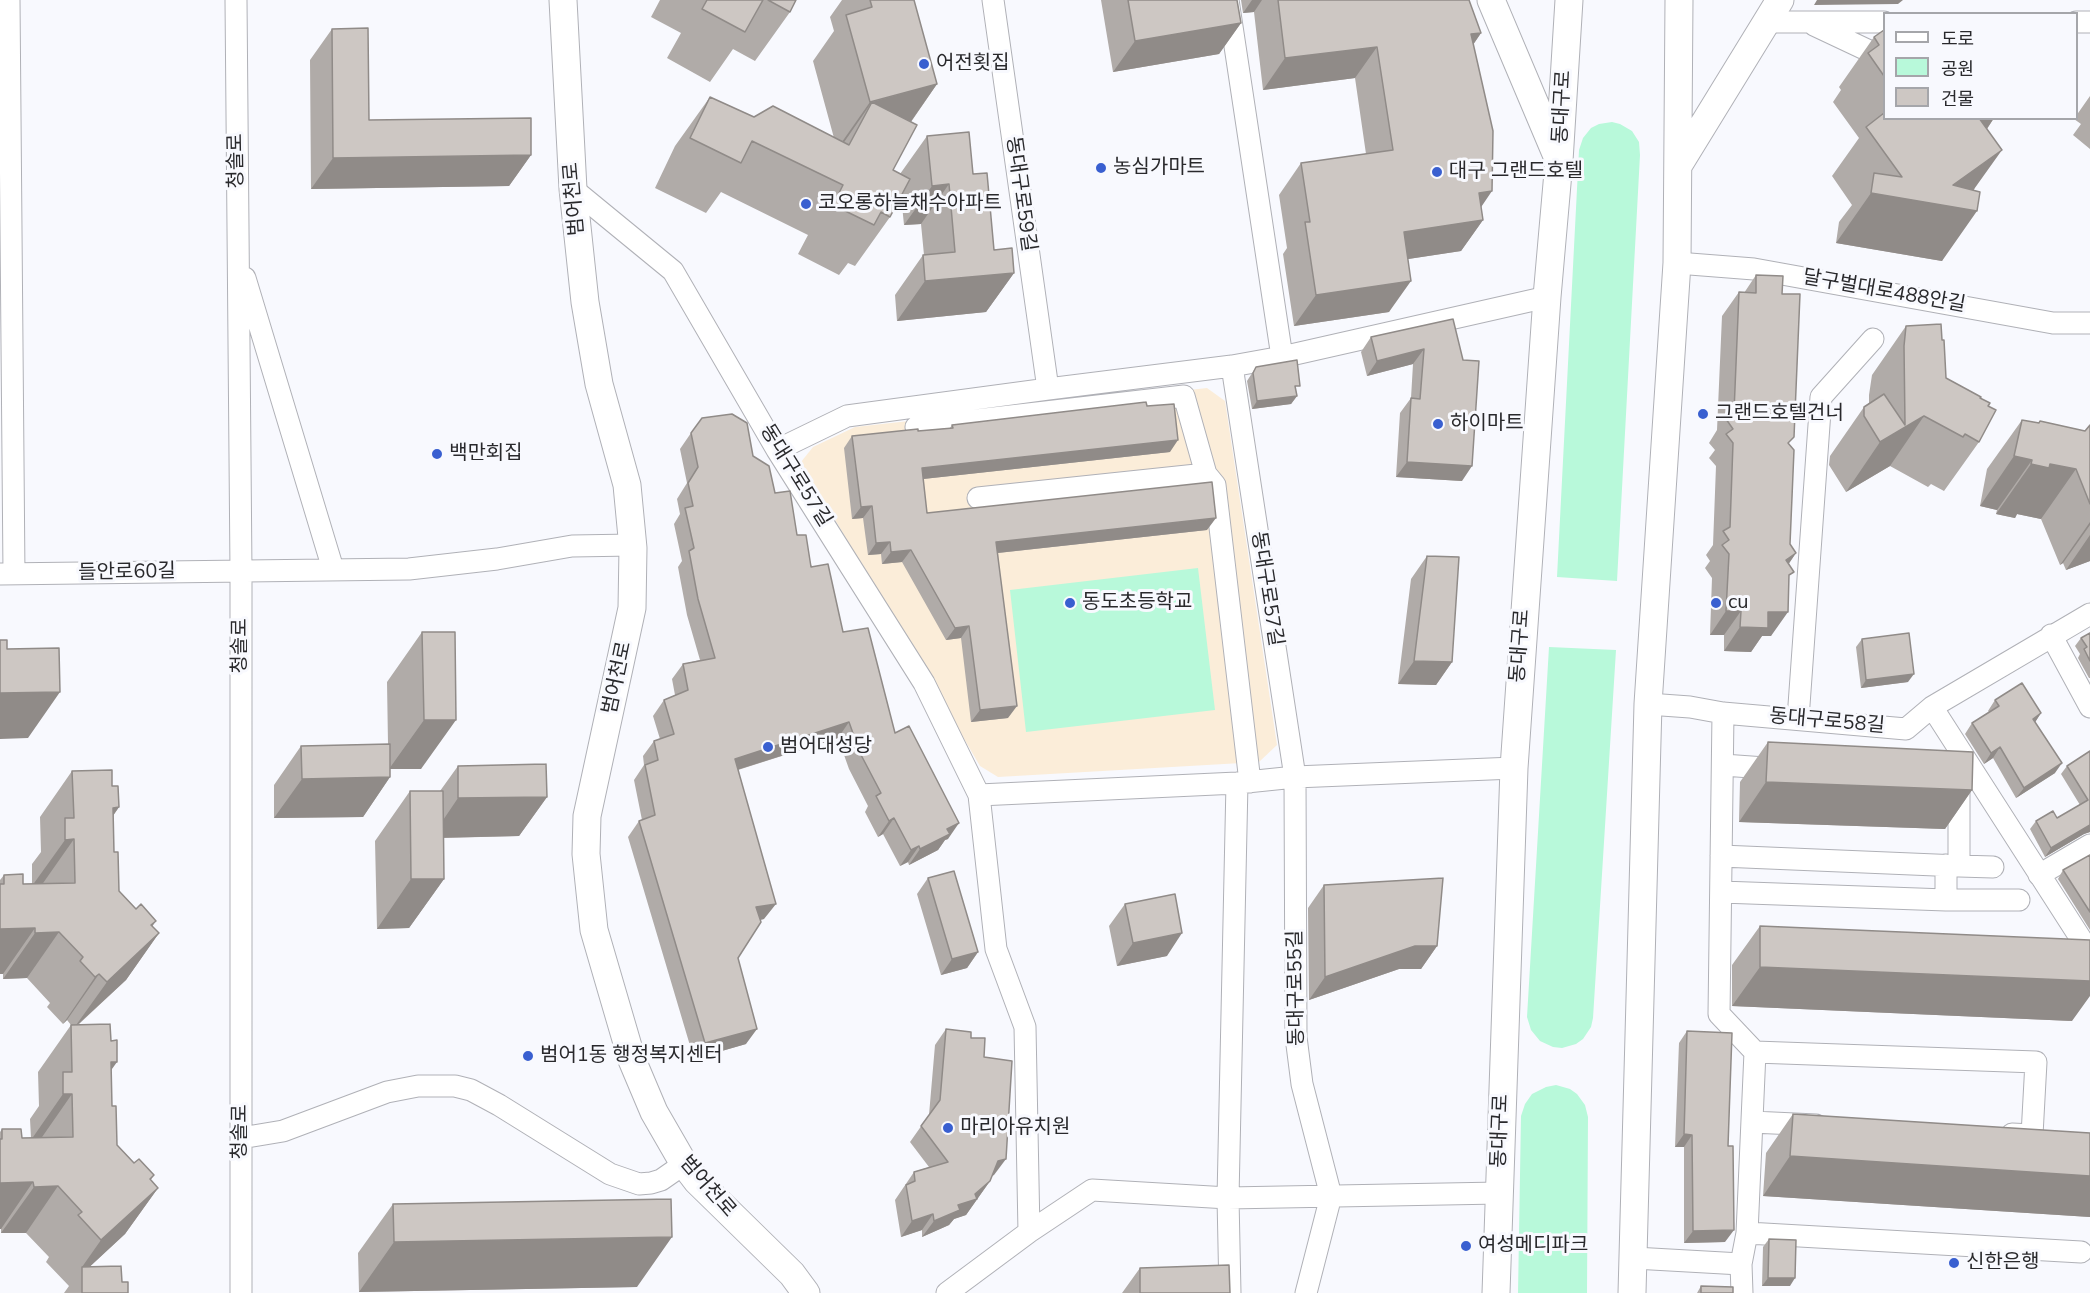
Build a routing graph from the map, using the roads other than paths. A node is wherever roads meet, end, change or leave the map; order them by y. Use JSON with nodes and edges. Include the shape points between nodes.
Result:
{"nodes":[{"id":1,"x":9,"y":0,"type":"edge"},
{"id":2,"x":236,"y":0,"type":"edge"},
{"id":3,"x":563,"y":0,"type":"edge"},
{"id":4,"x":993,"y":0,"type":"edge"},
{"id":5,"x":1228,"y":0,"type":"edge"},
{"id":6,"x":1491,"y":0,"type":"edge"},
{"id":7,"x":1569,"y":0,"type":"edge"},
{"id":8,"x":1679,"y":0,"type":"edge"},
{"id":9,"x":1772,"y":11,"type":"edge"},
{"id":10,"x":1809,"y":22,"type":"junction"},
{"id":11,"x":1883,"y":22,"type":"edge"},
{"id":12,"x":1883,"y":58,"type":"edge"},
{"id":13,"x":1560,"y":161,"type":"junction"},
{"id":14,"x":1677,"y":167,"type":"junction"},
{"id":15,"x":573,"y":189,"type":"junction"},
{"id":16,"x":238,"y":255,"type":"junction"},
{"id":17,"x":1677,"y":263,"type":"junction"},
{"id":18,"x":1547,"y":297,"type":"junction"},
{"id":19,"x":2068,"y":323,"type":"junction"},
{"id":20,"x":2090,"y":323,"type":"edge"},
{"id":21,"x":1873,"y":339,"type":"dead end"},
{"id":22,"x":2090,"y":340,"type":"edge"},
{"id":23,"x":1282,"y":357,"type":"junction"},
{"id":24,"x":1232,"y":366,"type":"junction"},
{"id":25,"x":1043,"y":389,"type":"junction"},
{"id":26,"x":1041,"y":412,"type":"junction"},
{"id":27,"x":916,"y":428,"type":"edge"},
{"id":28,"x":777,"y":450,"type":"junction"},
{"id":29,"x":1206,"y":474,"type":"junction"},
{"id":30,"x":978,"y":498,"type":"dead end"},
{"id":31,"x":633,"y":545,"type":"junction"},
{"id":32,"x":333,"y":569,"type":"junction"},
{"id":33,"x":241,"y":571,"type":"junction"},
{"id":34,"x":7,"y":574,"type":"edge"},
{"id":35,"x":2090,"y":614,"type":"edge"},
{"id":36,"x":2051,"y":635,"type":"junction"},
{"id":37,"x":1648,"y":704,"type":"junction"},
{"id":38,"x":1932,"y":707,"type":"junction"},
{"id":39,"x":2090,"y":707,"type":"edge"},
{"id":40,"x":1723,"y":713,"type":"junction"},
{"id":41,"x":1798,"y":719,"type":"junction"},
{"id":42,"x":1723,"y":765,"type":"junction"},
{"id":43,"x":1514,"y":768,"type":"junction"},
{"id":44,"x":1793,"y":770,"type":"edge"},
{"id":45,"x":1294,"y":777,"type":"junction"},
{"id":46,"x":1935,"y":778,"type":"edge"},
{"id":47,"x":1244,"y":782,"type":"junction"},
{"id":48,"x":979,"y":795,"type":"junction"},
{"id":49,"x":2090,"y":845,"type":"edge"},
{"id":50,"x":1721,"y":855,"type":"junction"},
{"id":51,"x":1953,"y":865,"type":"junction"},
{"id":52,"x":1993,"y":867,"type":"dead end"},
{"id":53,"x":2039,"y":875,"type":"junction"},
{"id":54,"x":1721,"y":892,"type":"junction"},
{"id":55,"x":1946,"y":900,"type":"junction"},
{"id":56,"x":2019,"y":900,"type":"dead end"},
{"id":57,"x":2090,"y":952,"type":"edge"},
{"id":58,"x":1755,"y":1052,"type":"junction"},
{"id":59,"x":1752,"y":1122,"type":"junction"},
{"id":60,"x":1834,"y":1126,"type":"edge"},
{"id":61,"x":1997,"y":1134,"type":"edge"},
{"id":62,"x":241,"y":1138,"type":"junction"},
{"id":63,"x":684,"y":1164,"type":"junction"},
{"id":64,"x":1499,"y":1193,"type":"junction"},
{"id":65,"x":1331,"y":1196,"type":"junction"},
{"id":66,"x":1228,"y":1198,"type":"junction"},
{"id":67,"x":1029,"y":1233,"type":"junction"},
{"id":68,"x":1747,"y":1233,"type":"junction"},
{"id":69,"x":2081,"y":1252,"type":"dead end"},
{"id":70,"x":1634,"y":1258,"type":"junction"},
{"id":71,"x":1742,"y":1264,"type":"junction"},
{"id":72,"x":241,"y":1293,"type":"edge"},
{"id":73,"x":806,"y":1293,"type":"edge"},
{"id":74,"x":947,"y":1293,"type":"edge"},
{"id":75,"x":1230,"y":1293,"type":"edge"},
{"id":76,"x":1306,"y":1293,"type":"edge"},
{"id":77,"x":1496,"y":1293,"type":"edge"},
{"id":78,"x":1632,"y":1293,"type":"edge"},
{"id":79,"x":1742,"y":1293,"type":"edge"},
{"id":80,"x":1747,"y":1293,"type":"edge"}],
"edges":[{"from":1,"to":34,"type":"street","name":"들안로60길"},
{"from":2,"to":16,"type":"street","name":"청솔로"},
{"from":3,"to":15,"type":"main road","name":"범어천로"},
{"from":4,"to":25,"type":"street","name":"동대구로59길"},
{"from":5,"to":23,"type":"street"},
{"from":6,"to":13,"type":"main road"},
{"from":7,"to":13,"type":"main road","name":"동대구로"},
{"from":8,"to":14,"type":"main road"},
{"from":9,"to":10,"type":"street"},
{"from":9,"to":14,"type":"main road"},
{"from":10,"to":11,"type":"street"},
{"from":10,"to":12,"type":"street"},
{"from":13,"to":18,"type":"main road","name":"동대구로"},
{"from":14,"to":17,"type":"main road"},
{"from":15,"to":28,"type":"street","name":"동대구로57길","via":[[673,271]]},
{"from":15,"to":31,"type":"main road","name":"범어천로","via":[[585,302],[599,384],[627,486]]},
{"from":16,"to":32,"type":"street"},
{"from":16,"to":33,"type":"street","name":"청솔로"},
{"from":17,"to":19,"type":"street","name":"달구벌대로488안길","via":[[1754,269]]},
{"from":17,"to":37,"type":"main road"},
{"from":18,"to":23,"type":"street"},
{"from":18,"to":43,"type":"main road","name":"동대구로"},
{"from":19,"to":20,"type":"street","name":"달구벌대로488안길"},
{"from":19,"to":22,"type":"street"},
{"from":21,"to":41,"type":"street","via":[[1821,397]]},
{"from":23,"to":24,"type":"street"},
{"from":24,"to":25,"type":"street"},
{"from":24,"to":45,"type":"street","name":"동대구로57길"},
{"from":25,"to":26,"type":"street","name":"동대구로59길"},
{"from":25,"to":28,"type":"street","via":[[847,416]]},
{"from":26,"to":27,"type":"street"},
{"from":26,"to":29,"type":"street","via":[[1184,396]]},
{"from":28,"to":48,"type":"street","name":"동대구로57길","via":[[924,683]]},
{"from":29,"to":30,"type":"street"},
{"from":29,"to":47,"type":"street","via":[[1215,485]]},
{"from":31,"to":32,"type":"street","name":"들안로60길","via":[[573,546],[409,569]]},
{"from":31,"to":63,"type":"main road","name":"범어천로","via":[[632,608],[587,816],[586,854],[594,930],[632,1060],[654,1112]]},
{"from":32,"to":33,"type":"street","name":"들안로60길"},
{"from":33,"to":34,"type":"street","name":"들안로60길"},
{"from":33,"to":62,"type":"street","name":"청솔로"},
{"from":35,"to":36,"type":"street","name":"동대구로58길"},
{"from":36,"to":38,"type":"street","name":"동대구로58길"},
{"from":36,"to":39,"type":"street"},
{"from":37,"to":40,"type":"street","name":"동대구로58길"},
{"from":37,"to":70,"type":"main road"},
{"from":38,"to":41,"type":"street","name":"동대구로58길","via":[[1906,729]]},
{"from":38,"to":53,"type":"street"},
{"from":40,"to":41,"type":"street","name":"동대구로58길"},
{"from":40,"to":42,"type":"street"},
{"from":42,"to":44,"type":"street"},
{"from":42,"to":50,"type":"street"},
{"from":43,"to":45,"type":"street"},
{"from":43,"to":64,"type":"main road","name":"동대구로"},
{"from":45,"to":47,"type":"street"},
{"from":45,"to":65,"type":"street","name":"동대구로55길","via":[[1296,1037],[1302,1084]]},
{"from":46,"to":51,"type":"street","via":[[1959,780]]},
{"from":47,"to":48,"type":"street"},
{"from":47,"to":66,"type":"street"},
{"from":48,"to":67,"type":"street","name":"동대구로57길","via":[[996,949],[1025,1027]]},
{"from":49,"to":53,"type":"street"},
{"from":50,"to":51,"type":"street"},
{"from":50,"to":54,"type":"street"},
{"from":51,"to":52,"type":"street"},
{"from":51,"to":55,"type":"street"},
{"from":53,"to":57,"type":"street"},
{"from":54,"to":55,"type":"street"},
{"from":54,"to":58,"type":"street","via":[[1719,1014]]},
{"from":55,"to":56,"type":"street"},
{"from":58,"to":59,"type":"street"},
{"from":58,"to":61,"type":"street","via":[[2036,1062],[2032,1135]]},
{"from":59,"to":60,"type":"street"},
{"from":59,"to":68,"type":"street"},
{"from":62,"to":63,"type":"street","via":[[283,1131],[387,1092],[418,1086],[455,1086],[499,1105],[610,1174],[639,1184],[661,1180]]},
{"from":62,"to":72,"type":"street","name":"청솔로"},
{"from":63,"to":73,"type":"main road","name":"범어천로"},
{"from":64,"to":65,"type":"street"},
{"from":64,"to":77,"type":"main road","name":"동대구로"},
{"from":65,"to":66,"type":"street"},
{"from":65,"to":76,"type":"street","name":"동대구로55길"},
{"from":66,"to":67,"type":"street","via":[[1092,1190]]},
{"from":66,"to":75,"type":"street"},
{"from":67,"to":74,"type":"street"},
{"from":68,"to":69,"type":"street"},
{"from":68,"to":71,"type":"street"},
{"from":70,"to":71,"type":"street"},
{"from":70,"to":78,"type":"main road"},
{"from":71,"to":79,"type":"street"},
{"from":79,"to":80,"type":"street"}]}
